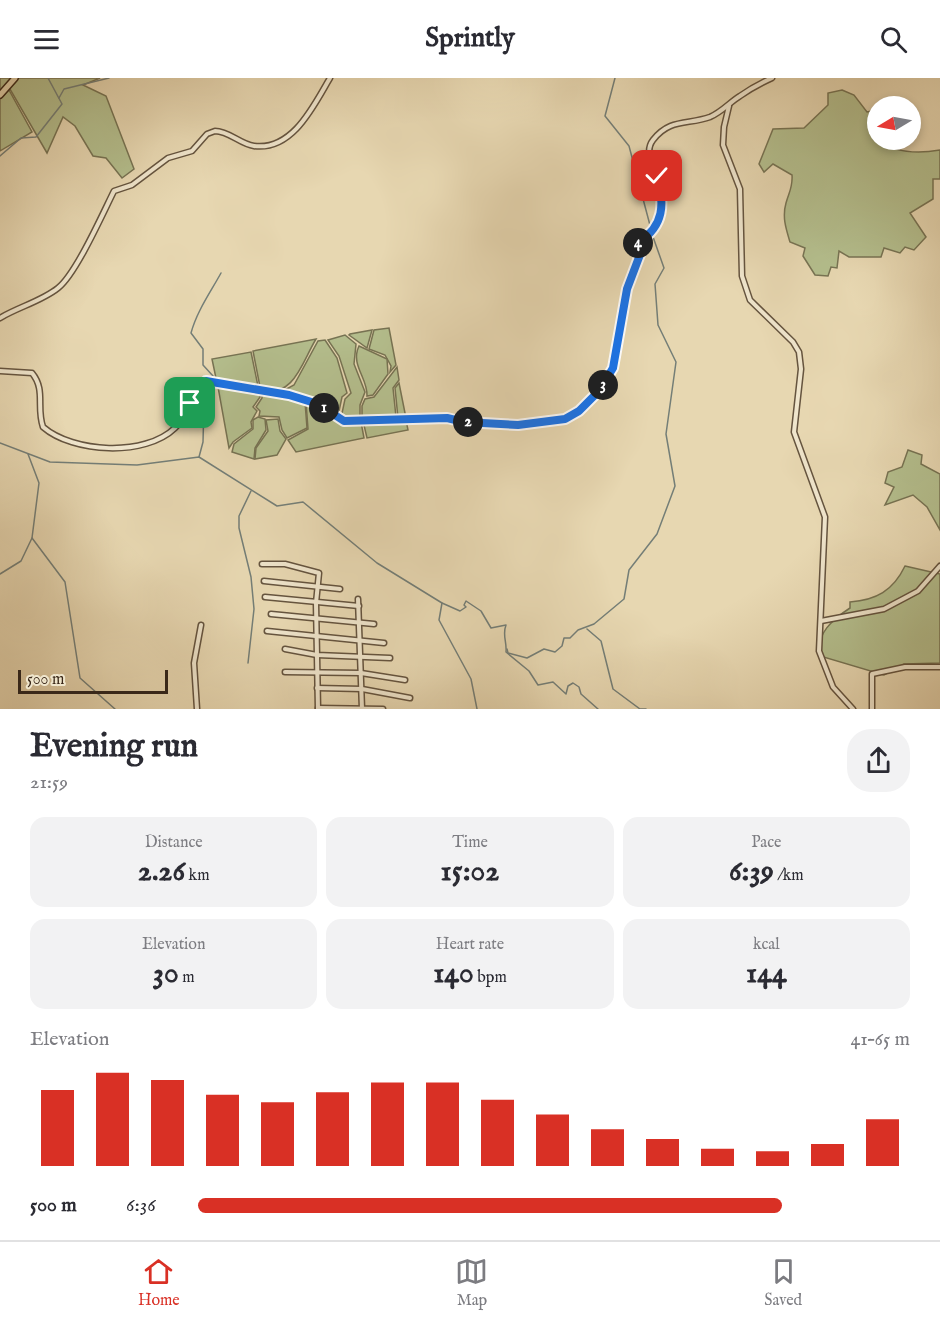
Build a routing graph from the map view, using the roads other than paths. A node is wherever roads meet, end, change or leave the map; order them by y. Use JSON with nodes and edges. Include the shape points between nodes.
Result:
{"nodes":[{"id":1,"x":15,"y":78,"type":"edge"},
{"id":2,"x":330,"y":78,"type":"edge"},
{"id":3,"x":772,"y":78,"type":"edge"},
{"id":4,"x":0,"y":95,"type":"edge"},
{"id":5,"x":730,"y":104,"type":"junction"},
{"id":6,"x":0,"y":318,"type":"edge"},
{"id":7,"x":0,"y":371,"type":"edge"},
{"id":8,"x":262,"y":564,"type":"dead end"},
{"id":9,"x":940,"y":566,"type":"edge"},
{"id":10,"x":264,"y":581,"type":"dead end"},
{"id":11,"x":318,"y":586,"type":"junction"},
{"id":12,"x":340,"y":589,"type":"dead end"},
{"id":13,"x":265,"y":597,"type":"dead end"},
{"id":14,"x":358,"y":599,"type":"dead end"},
{"id":15,"x":316,"y":604,"type":"junction"},
{"id":16,"x":359,"y":606,"type":"junction"},
{"id":17,"x":271,"y":614,"type":"dead end"},
{"id":18,"x":316,"y":620,"type":"junction"},
{"id":19,"x":821,"y":621,"type":"junction"},
{"id":20,"x":360,"y":623,"type":"junction"},
{"id":21,"x":374,"y":624,"type":"dead end"},
{"id":22,"x":201,"y":625,"type":"dead end"},
{"id":23,"x":267,"y":631,"type":"dead end"},
{"id":24,"x":317,"y":637,"type":"junction"},
{"id":25,"x":360,"y":640,"type":"junction"},
{"id":26,"x":384,"y":643,"type":"dead end"},
{"id":27,"x":285,"y":649,"type":"dead end"},
{"id":28,"x":317,"y":655,"type":"junction"},
{"id":29,"x":361,"y":656,"type":"junction"},
{"id":30,"x":390,"y":658,"type":"dead end"},
{"id":31,"x":940,"y":667,"type":"edge"},
{"id":32,"x":285,"y":672,"type":"dead end"},
{"id":33,"x":317,"y":672,"type":"junction"},
{"id":34,"x":361,"y":673,"type":"junction"},
{"id":35,"x":405,"y":680,"type":"dead end"},
{"id":36,"x":317,"y":688,"type":"junction"},
{"id":37,"x":362,"y":689,"type":"junction"},
{"id":38,"x":410,"y":698,"type":"dead end"},
{"id":39,"x":318,"y":708,"type":"edge"},
{"id":40,"x":362,"y":708,"type":"edge"},
{"id":41,"x":197,"y":709,"type":"edge"},
{"id":42,"x":383,"y":709,"type":"edge"},
{"id":43,"x":853,"y":709,"type":"edge"},
{"id":44,"x":872,"y":709,"type":"edge"}],
"edges":[{"from":1,"to":4,"type":"main road"},
{"from":2,"to":6,"type":"street","via":[[305,121],[273,143],[256,146],[215,131],[192,151],[168,158],[132,185],[115,190],[97,231],[59,287]]},
{"from":3,"to":5,"type":"street"},
{"from":5,"to":7,"type":"street","via":[[711,116],[675,124],[651,143],[649,153],[660,187],[662,214],[652,233],[639,242],[641,252],[627,289],[616,359],[609,378],[582,408],[565,419],[518,425],[447,418],[344,421],[318,404],[289,395],[206,381],[181,422],[163,437],[126,447],[90,447],[43,427],[40,385],[32,374]]},
{"from":5,"to":19,"type":"street","via":[[723,145],[740,189],[740,266],[746,292],[800,352],[794,432],[825,517]]},
{"from":8,"to":11,"type":"street","via":[[312,570],[319,573]]},
{"from":9,"to":19,"type":"street","via":[[918,591],[884,609]]},
{"from":10,"to":11,"type":"street"},
{"from":11,"to":12,"type":"street"},
{"from":11,"to":15,"type":"street"},
{"from":13,"to":15,"type":"street"},
{"from":14,"to":16,"type":"street"},
{"from":15,"to":16,"type":"street"},
{"from":15,"to":18,"type":"street"},
{"from":16,"to":20,"type":"street"},
{"from":17,"to":18,"type":"street"},
{"from":18,"to":20,"type":"street"},
{"from":18,"to":24,"type":"street"},
{"from":19,"to":43,"type":"street","via":[[818,643],[823,663],[833,687]]},
{"from":20,"to":21,"type":"street"},
{"from":20,"to":25,"type":"street"},
{"from":22,"to":41,"type":"street","via":[[194,663]]},
{"from":23,"to":24,"type":"street"},
{"from":24,"to":25,"type":"street"},
{"from":24,"to":28,"type":"street"},
{"from":25,"to":26,"type":"street"},
{"from":25,"to":29,"type":"street"},
{"from":27,"to":28,"type":"street"},
{"from":28,"to":29,"type":"street"},
{"from":28,"to":33,"type":"street"},
{"from":29,"to":30,"type":"street"},
{"from":29,"to":34,"type":"street"},
{"from":31,"to":44,"type":"street","via":[[905,667],[872,674]]},
{"from":32,"to":33,"type":"street"},
{"from":33,"to":34,"type":"street"},
{"from":33,"to":36,"type":"street"},
{"from":34,"to":35,"type":"street"},
{"from":34,"to":37,"type":"street"},
{"from":36,"to":37,"type":"street"},
{"from":36,"to":39,"type":"street"},
{"from":37,"to":38,"type":"street"},
{"from":37,"to":40,"type":"street"},
{"from":39,"to":40,"type":"street"},
{"from":40,"to":42,"type":"street"}]}
